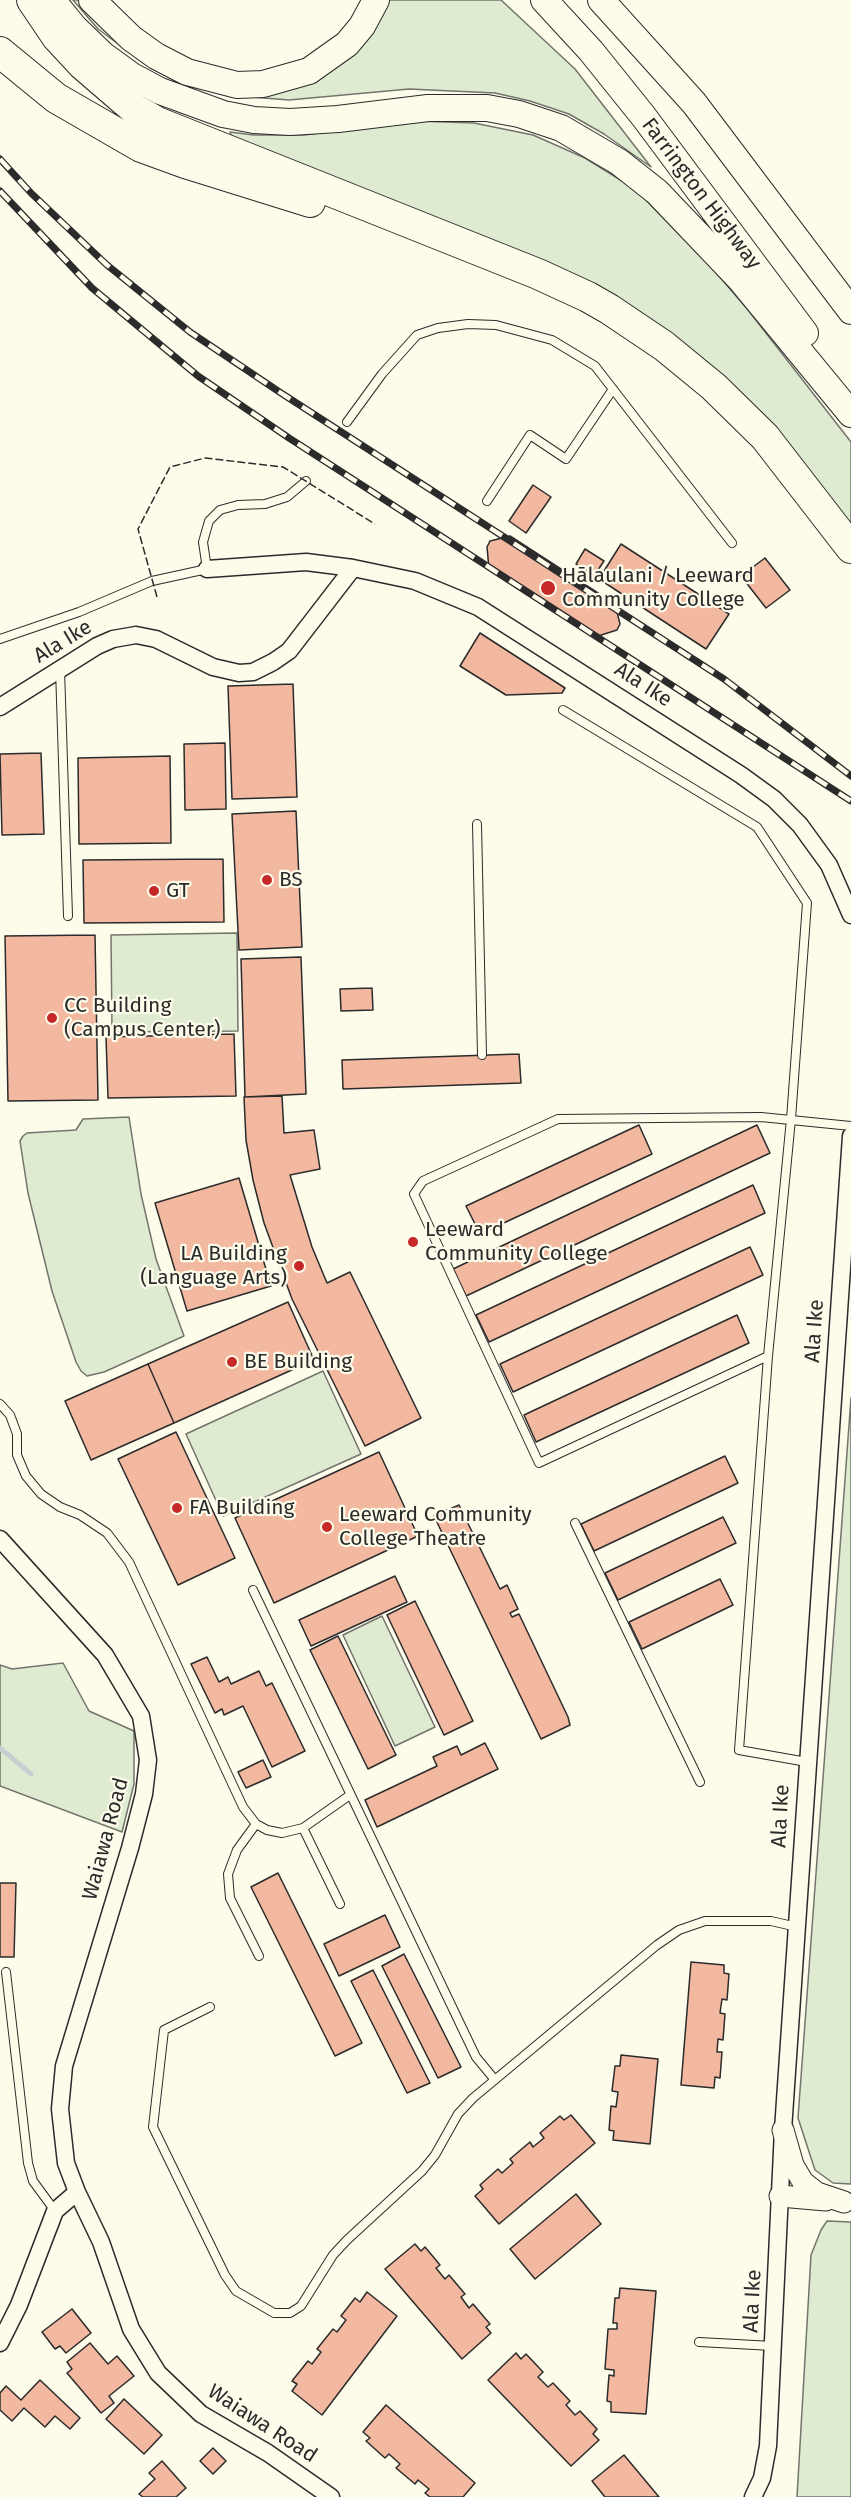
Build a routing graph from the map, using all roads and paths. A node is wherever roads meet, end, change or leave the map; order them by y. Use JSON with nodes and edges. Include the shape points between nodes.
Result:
{"nodes":[{"id":1,"x":32,"y":0,"type":"edge"},
{"id":2,"x":52,"y":0,"type":"edge"},
{"id":3,"x":92,"y":0,"type":"edge"},
{"id":4,"x":376,"y":0,"type":"edge"},
{"id":5,"x":544,"y":0,"type":"edge"},
{"id":6,"x":601,"y":0,"type":"edge"},
{"id":7,"x":615,"y":0,"type":"edge"},
{"id":8,"x":0,"y":52,"type":"edge"},
{"id":9,"x":694,"y":103,"type":"junction"},
{"id":10,"x":518,"y":267,"type":"junction"},
{"id":11,"x":851,"y":311,"type":"edge"},
{"id":12,"x":613,"y":389,"type":"junction"},
{"id":13,"x":851,"y":395,"type":"edge"},
{"id":14,"x":851,"y":414,"type":"edge"},
{"id":15,"x":347,"y":422,"type":"dead end"},
{"id":16,"x":306,"y":481,"type":"dead end"},
{"id":17,"x":488,"y":501,"type":"dead end"},
{"id":18,"x":732,"y":543,"type":"dead end"},
{"id":19,"x":851,"y":548,"type":"edge"},
{"id":20,"x":353,"y":568,"type":"junction"},
{"id":21,"x":207,"y":569,"type":"junction"},
{"id":22,"x":0,"y":639,"type":"edge"},
{"id":23,"x":60,"y":669,"type":"junction"},
{"id":24,"x":0,"y":707,"type":"edge"},
{"id":25,"x":563,"y":710,"type":"dead end"},
{"id":26,"x":477,"y":824,"type":"dead end"},
{"id":27,"x":851,"y":915,"type":"edge"},
{"id":28,"x":68,"y":916,"type":"dead end"},
{"id":29,"x":482,"y":1055,"type":"dead end"},
{"id":30,"x":791,"y":1119,"type":"junction"},
{"id":31,"x":851,"y":1126,"type":"edge"},
{"id":32,"x":851,"y":1136,"type":"edge"},
{"id":33,"x":768,"y":1356,"type":"junction"},
{"id":34,"x":0,"y":1404,"type":"edge"},
{"id":35,"x":575,"y":1523,"type":"dead end"},
{"id":36,"x":0,"y":1539,"type":"edge"},
{"id":37,"x":253,"y":1590,"type":"dead end"},
{"id":38,"x":807,"y":1761,"type":"junction"},
{"id":39,"x":700,"y":1782,"type":"dead end"},
{"id":40,"x":350,"y":1795,"type":"junction"},
{"id":41,"x":256,"y":1824,"type":"junction"},
{"id":42,"x":303,"y":1828,"type":"junction"},
{"id":43,"x":340,"y":1904,"type":"dead end"},
{"id":44,"x":797,"y":1927,"type":"junction"},
{"id":45,"x":259,"y":1956,"type":"dead end"},
{"id":46,"x":6,"y":1972,"type":"dead end"},
{"id":47,"x":4,"y":1984,"type":"edge"},
{"id":48,"x":210,"y":2007,"type":"dead end"},
{"id":49,"x":495,"y":2080,"type":"junction"},
{"id":50,"x":783,"y":2130,"type":"junction"},
{"id":51,"x":77,"y":2192,"type":"junction"},
{"id":52,"x":780,"y":2196,"type":"junction"},
{"id":53,"x":848,"y":2202,"type":"edge"},
{"id":54,"x":55,"y":2211,"type":"junction"},
{"id":55,"x":699,"y":2342,"type":"dead end"},
{"id":56,"x":0,"y":2343,"type":"edge"},
{"id":57,"x":773,"y":2346,"type":"junction"},
{"id":58,"x":331,"y":2497,"type":"edge"},
{"id":59,"x":753,"y":2497,"type":"edge"}],
"edges":[{"from":1,"to":10,"type":"highway","via":[[57,37],[83,65],[133,108],[157,122]]},
{"from":2,"to":14,"type":"main road","via":[[103,55],[132,76],[160,91],[223,114],[290,122],[428,108],[487,108],[561,128],[620,162],[657,192],[740,279]]},
{"from":3,"to":4,"type":"main road","via":[[131,38],[187,72],[209,79],[263,84],[309,71],[329,59],[362,26]]},
{"from":5,"to":13,"type":"main road","name":"Farrington Highway","via":[[644,117]]},
{"from":6,"to":9,"type":"main road"},
{"from":7,"to":9,"type":"main road"},
{"from":8,"to":10,"type":"highway","via":[[56,98],[141,147]]},
{"from":9,"to":11,"type":"main road"},
{"from":10,"to":19,"type":"highway","via":[[602,305],[714,387],[765,437]]},
{"from":12,"to":15,"type":"lane","via":[[595,366],[552,340],[496,325],[468,324],[417,335]]},
{"from":12,"to":17,"type":"lane","via":[[566,459],[530,435]]},
{"from":12,"to":18,"type":"lane"},
{"from":16,"to":21,"type":"lane","via":[[287,497],[220,510],[209,521],[202,542]]},
{"from":20,"to":21,"type":"street","name":"Ala Ike","via":[[306,562]]},
{"from":20,"to":23,"type":"street","name":"Ala Ike","via":[[290,651],[253,672],[213,668],[156,639],[136,635],[113,639]]},
{"from":20,"to":27,"type":"street","name":"Ala Ike","via":[[415,581],[478,607],[741,775],[774,799],[800,825],[829,865]]},
{"from":21,"to":22,"type":"lane","name":"Ala Ike","via":[[152,581]]},
{"from":23,"to":24,"type":"street","name":"Ala Ike"},
{"from":23,"to":28,"type":"lane"},
{"from":25,"to":30,"type":"lane","via":[[757,827],[807,903]]},
{"from":26,"to":29,"type":"lane"},
{"from":30,"to":31,"type":"lane"},
{"from":30,"to":33,"type":"lane"},
{"from":30,"to":33,"type":"lane","via":[[558,1119],[423,1181],[414,1194],[539,1463]]},
{"from":32,"to":38,"type":"street","name":"Ala Ike"},
{"from":33,"to":38,"type":"lane","via":[[739,1750]]},
{"from":34,"to":41,"type":"lane","via":[[10,1415],[17,1434],[17,1455],[26,1476],[41,1494],[95,1524],[120,1548],[243,1807]]},
{"from":35,"to":39,"type":"lane"},
{"from":36,"to":51,"type":"street","name":"Waiawa Road","via":[[105,1655],[141,1716],[148,1760],[133,1837],[64,2066],[60,2109],[66,2163]]},
{"from":37,"to":40,"type":"lane"},
{"from":38,"to":44,"type":"street","name":"Ala Ike"},
{"from":40,"to":42,"type":"lane"},
{"from":40,"to":49,"type":"lane","via":[[476,2057]]},
{"from":41,"to":42,"type":"lane","via":[[282,1833]]},
{"from":41,"to":45,"type":"lane","via":[[237,1850],[228,1875],[230,1898]]},
{"from":42,"to":43,"type":"lane"},
{"from":44,"to":49,"type":"lane","via":[[715,1920],[679,1930]]},
{"from":44,"to":50,"type":"street","name":"Ala Ike"},
{"from":46,"to":47,"type":"lane"},
{"from":47,"to":54,"type":"lane","via":[[28,2163],[33,2181]]},
{"from":48,"to":49,"type":"lane","via":[[164,2030],[153,2127],[225,2275],[236,2291],[274,2313],[290,2313],[301,2306],[333,2255],[422,2171],[458,2114]]},
{"from":50,"to":52,"type":"street","name":"Ala Ike"},
{"from":50,"to":53,"type":"street","via":[[793,2165],[803,2182],[817,2193]]},
{"from":51,"to":54,"type":"street"},
{"from":51,"to":58,"type":"street","name":"Waiawa Road","via":[[101,2242],[131,2329],[158,2373],[201,2414],[268,2453]]},
{"from":52,"to":53,"type":"street"},
{"from":52,"to":57,"type":"street","name":"Ala Ike"},
{"from":54,"to":56,"type":"street"},
{"from":55,"to":57,"type":"lane"},
{"from":57,"to":59,"type":"street","name":"Ala Ike","via":[[768,2446],[762,2478]]}]}
